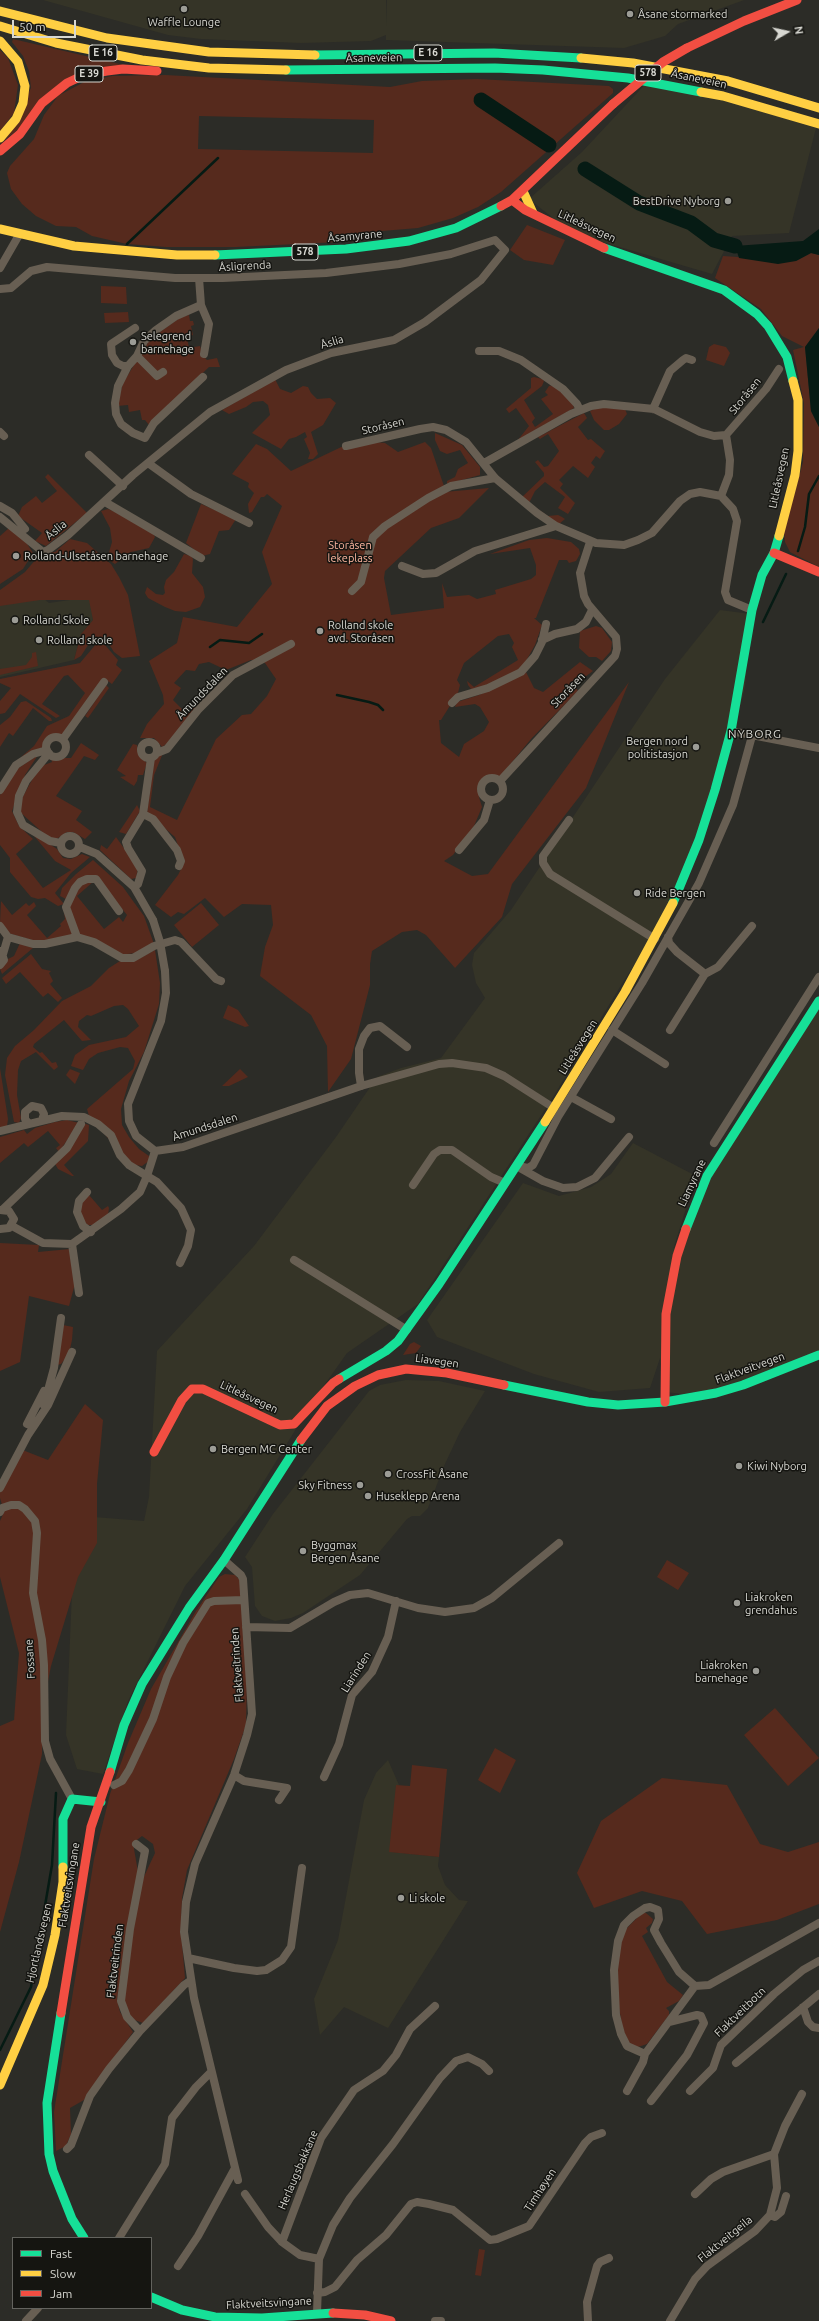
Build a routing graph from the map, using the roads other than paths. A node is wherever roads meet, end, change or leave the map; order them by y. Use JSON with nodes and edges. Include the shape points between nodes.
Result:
{"nodes":[{"id":1,"x":775,"y":0,"type":"edge"},
{"id":2,"x":797,"y":0,"type":"edge"},
{"id":3,"x":0,"y":1,"type":"edge"},
{"id":4,"x":0,"y":11,"type":"edge"},
{"id":5,"x":33,"y":21,"type":"junction"},
{"id":6,"x":744,"y":21,"type":"junction"},
{"id":7,"x":0,"y":26,"type":"edge"},
{"id":8,"x":0,"y":41,"type":"edge"},
{"id":9,"x":209,"y":68,"type":"junction"},
{"id":10,"x":819,"y":108,"type":"edge"},
{"id":11,"x":819,"y":124,"type":"edge"},
{"id":12,"x":0,"y":138,"type":"edge"},
{"id":13,"x":0,"y":151,"type":"edge"},
{"id":14,"x":523,"y":191,"type":"junction"},
{"id":15,"x":512,"y":200,"type":"junction"},
{"id":16,"x":533,"y":213,"type":"junction"},
{"id":17,"x":2,"y":227,"type":"edge"},
{"id":18,"x":19,"y":234,"type":"junction"},
{"id":19,"x":495,"y":240,"type":"joint"},
{"id":20,"x":0,"y":268,"type":"edge"},
{"id":21,"x":199,"y":278,"type":"junction"},
{"id":22,"x":0,"y":289,"type":"edge"},
{"id":23,"x":202,"y":305,"type":"junction"},
{"id":24,"x":135,"y":328,"type":"dead end"},
{"id":25,"x":479,"y":351,"type":"dead end"},
{"id":26,"x":204,"y":354,"type":"dead end"},
{"id":27,"x":137,"y":356,"type":"junction"},
{"id":28,"x":692,"y":360,"type":"dead end"},
{"id":29,"x":128,"y":366,"type":"junction"},
{"id":30,"x":779,"y":369,"type":"dead end"},
{"id":31,"x":163,"y":372,"type":"dead end"},
{"id":32,"x":203,"y":377,"type":"dead end"},
{"id":33,"x":653,"y":409,"type":"junction"},
{"id":34,"x":580,"y":410,"type":"junction"},
{"id":35,"x":726,"y":435,"type":"junction"},
{"id":36,"x":346,"y":446,"type":"dead end"},
{"id":37,"x":89,"y":455,"type":"dead end"},
{"id":38,"x":148,"y":463,"type":"junction"},
{"id":39,"x":484,"y":463,"type":"junction"},
{"id":40,"x":495,"y":478,"type":"junction"},
{"id":41,"x":123,"y":486,"type":"junction"},
{"id":42,"x":721,"y":496,"type":"junction"},
{"id":43,"x":105,"y":502,"type":"junction"},
{"id":44,"x":0,"y":506,"type":"edge"},
{"id":45,"x":0,"y":517,"type":"edge"},
{"id":46,"x":249,"y":523,"type":"dead end"},
{"id":47,"x":556,"y":526,"type":"junction"},
{"id":48,"x":25,"y":529,"type":"dead end"},
{"id":49,"x":590,"y":542,"type":"junction"},
{"id":50,"x":774,"y":553,"type":"junction"},
{"id":51,"x":201,"y":558,"type":"dead end"},
{"id":52,"x":402,"y":566,"type":"dead end"},
{"id":53,"x":819,"y":572,"type":"edge"},
{"id":54,"x":352,"y":591,"type":"dead end"},
{"id":55,"x":592,"y":610,"type":"junction"},
{"id":56,"x":752,"y":610,"type":"junction"},
{"id":57,"x":546,"y":624,"type":"dead end"},
{"id":58,"x":542,"y":640,"type":"junction"},
{"id":59,"x":291,"y":644,"type":"dead end"},
{"id":60,"x":104,"y":682,"type":"dead end"},
{"id":61,"x":452,"y":703,"type":"dead end"},
{"id":62,"x":732,"y":731,"type":"junction"},
{"id":63,"x":752,"y":736,"type":"junction"},
{"id":64,"x":63,"y":739,"type":"junction"},
{"id":65,"x":819,"y":748,"type":"edge"},
{"id":66,"x":48,"y":751,"type":"junction"},
{"id":67,"x":500,"y":781,"type":"junction"},
{"id":68,"x":0,"y":790,"type":"edge"},
{"id":69,"x":490,"y":800,"type":"junction"},
{"id":70,"x":143,"y":814,"type":"junction"},
{"id":71,"x":569,"y":820,"type":"dead end"},
{"id":72,"x":61,"y":843,"type":"junction"},
{"id":73,"x":80,"y":847,"type":"junction"},
{"id":74,"x":459,"y":850,"type":"dead end"},
{"id":75,"x":179,"y":866,"type":"dead end"},
{"id":76,"x":134,"y":887,"type":"junction"},
{"id":77,"x":119,"y":911,"type":"dead end"},
{"id":78,"x":0,"y":926,"type":"edge"},
{"id":79,"x":752,"y":926,"type":"dead end"},
{"id":80,"x":8,"y":937,"type":"junction"},
{"id":81,"x":77,"y":937,"type":"junction"},
{"id":82,"x":668,"y":937,"type":"junction"},
{"id":83,"x":655,"y":939,"type":"junction"},
{"id":84,"x":2,"y":952,"type":"edge"},
{"id":85,"x":0,"y":965,"type":"edge"},
{"id":86,"x":705,"y":974,"type":"junction"},
{"id":87,"x":819,"y":977,"type":"edge"},
{"id":88,"x":221,"y":981,"type":"dead end"},
{"id":89,"x":819,"y":1001,"type":"edge"},
{"id":90,"x":612,"y":1030,"type":"junction"},
{"id":91,"x":670,"y":1030,"type":"dead end"},
{"id":92,"x":407,"y":1047,"type":"dead end"},
{"id":93,"x":665,"y":1064,"type":"dead end"},
{"id":94,"x":361,"y":1086,"type":"junction"},
{"id":95,"x":571,"y":1097,"type":"junction"},
{"id":96,"x":554,"y":1108,"type":"junction"},
{"id":97,"x":611,"y":1119,"type":"dead end"},
{"id":98,"x":42,"y":1120,"type":"junction"},
{"id":99,"x":29,"y":1124,"type":"junction"},
{"id":100,"x":81,"y":1124,"type":"dead end"},
{"id":101,"x":0,"y":1131,"type":"edge"},
{"id":102,"x":629,"y":1137,"type":"dead end"},
{"id":103,"x":714,"y":1142,"type":"dead end"},
{"id":104,"x":155,"y":1151,"type":"junction"},
{"id":105,"x":518,"y":1166,"type":"junction"},
{"id":106,"x":147,"y":1176,"type":"junction"},
{"id":107,"x":505,"y":1183,"type":"junction"},
{"id":108,"x":413,"y":1185,"type":"dead end"},
{"id":109,"x":87,"y":1192,"type":"dead end"},
{"id":110,"x":1,"y":1210,"type":"edge"},
{"id":111,"x":12,"y":1226,"type":"junction"},
{"id":112,"x":0,"y":1229,"type":"edge"},
{"id":113,"x":91,"y":1232,"type":"junction"},
{"id":114,"x":72,"y":1244,"type":"junction"},
{"id":115,"x":294,"y":1260,"type":"dead end"},
{"id":116,"x":180,"y":1263,"type":"dead end"},
{"id":117,"x":79,"y":1293,"type":"dead end"},
{"id":118,"x":61,"y":1318,"type":"dead end"},
{"id":119,"x":407,"y":1330,"type":"junction"},
{"id":120,"x":72,"y":1352,"type":"dead end"},
{"id":121,"x":819,"y":1355,"type":"edge"},
{"id":122,"x":49,"y":1386,"type":"junction"},
{"id":123,"x":665,"y":1402,"type":"junction"},
{"id":124,"x":42,"y":1414,"type":"junction"},
{"id":125,"x":27,"y":1424,"type":"dead end"},
{"id":126,"x":154,"y":1452,"type":"dead end"},
{"id":127,"x":0,"y":1488,"type":"edge"},
{"id":128,"x":1,"y":1507,"type":"edge"},
{"id":129,"x":559,"y":1543,"type":"dead end"},
{"id":130,"x":224,"y":1560,"type":"junction"},
{"id":131,"x":243,"y":1600,"type":"junction"},
{"id":132,"x":396,"y":1601,"type":"junction"},
{"id":133,"x":246,"y":1626,"type":"junction"},
{"id":134,"x":234,"y":1775,"type":"junction"},
{"id":135,"x":324,"y":1777,"type":"dead end"},
{"id":136,"x":114,"y":1785,"type":"dead end"},
{"id":137,"x":72,"y":1799,"type":"junction"},
{"id":138,"x":279,"y":1800,"type":"dead end"},
{"id":139,"x":102,"y":1802,"type":"junction"},
{"id":140,"x":136,"y":1844,"type":"dead end"},
{"id":141,"x":302,"y":1868,"type":"dead end"},
{"id":142,"x":819,"y":1923,"type":"edge"},
{"id":143,"x":188,"y":1958,"type":"junction"},
{"id":144,"x":819,"y":1961,"type":"edge"},
{"id":145,"x":190,"y":1981,"type":"junction"},
{"id":146,"x":695,"y":1986,"type":"junction"},
{"id":147,"x":819,"y":1994,"type":"edge"},
{"id":148,"x":435,"y":2006,"type":"dead end"},
{"id":149,"x":803,"y":2007,"type":"junction"},
{"id":150,"x":669,"y":2022,"type":"junction"},
{"id":151,"x":819,"y":2028,"type":"edge"},
{"id":152,"x":140,"y":2031,"type":"junction"},
{"id":153,"x":645,"y":2054,"type":"junction"},
{"id":154,"x":736,"y":2063,"type":"dead end"},
{"id":155,"x":489,"y":2071,"type":"dead end"},
{"id":156,"x":211,"y":2072,"type":"junction"},
{"id":157,"x":0,"y":2084,"type":"edge"},
{"id":158,"x":627,"y":2091,"type":"dead end"},
{"id":159,"x":690,"y":2091,"type":"dead end"},
{"id":160,"x":802,"y":2094,"type":"dead end"},
{"id":161,"x":651,"y":2101,"type":"dead end"},
{"id":162,"x":602,"y":2133,"type":"dead end"},
{"id":163,"x":67,"y":2149,"type":"dead end"},
{"id":164,"x":774,"y":2154,"type":"junction"},
{"id":165,"x":234,"y":2170,"type":"junction"},
{"id":166,"x":238,"y":2180,"type":"dead end"},
{"id":167,"x":245,"y":2194,"type":"dead end"},
{"id":168,"x":695,"y":2194,"type":"dead end"},
{"id":169,"x":786,"y":2196,"type":"dead end"},
{"id":170,"x":770,"y":2215,"type":"junction"},
{"id":171,"x":83,"y":2237,"type":"edge"},
{"id":172,"x":120,"y":2237,"type":"edge"},
{"id":173,"x":282,"y":2242,"type":"junction"},
{"id":174,"x":609,"y":2258,"type":"dead end"},
{"id":175,"x":319,"y":2259,"type":"junction"},
{"id":176,"x":178,"y":2266,"type":"dead end"},
{"id":177,"x":317,"y":2293,"type":"junction"},
{"id":178,"x":152,"y":2297,"type":"edge"},
{"id":179,"x":37,"y":2309,"type":"edge"},
{"id":180,"x":317,"y":2313,"type":"junction"},
{"id":181,"x":26,"y":2321,"type":"edge"},
{"id":182,"x":391,"y":2321,"type":"edge"},
{"id":183,"x":435,"y":2321,"type":"edge"},
{"id":184,"x":441,"y":2321,"type":"edge"},
{"id":185,"x":588,"y":2321,"type":"edge"},
{"id":186,"x":670,"y":2321,"type":"edge"}],
"edges":[{"from":1,"to":6,"type":"main road","number":"578"},
{"from":2,"to":6,"type":"main road","number":"578"},
{"from":3,"to":5,"type":"main road"},
{"from":4,"to":5,"type":"main road","name":"Åsaneveien","number":"E 16"},
{"from":5,"to":10,"type":"main road","name":"Åsaneveien","number":"E 16","via":[[113,40],[209,52],[286,55],[494,53],[587,58],[640,64],[728,81]]},
{"from":6,"to":14,"type":"main road","name":"Åsamyrane","number":"578","bridge":true,"via":[[663,62],[613,104]]},
{"from":7,"to":9,"type":"main road","name":"Åsaneveien","number":"E 16","via":[[56,43],[99,52]]},
{"from":8,"to":12,"type":"main road","via":[[18,62],[25,86],[23,103],[16,119]]},
{"from":9,"to":11,"type":"main road","name":"Åsaneveien","number":"E 16","via":[[496,68],[588,74],[723,96]]},
{"from":9,"to":13,"type":"main road","number":"E 39","via":[[184,73],[123,70],[84,75],[52,93],[33,114],[20,134]]},
{"from":14,"to":15,"type":"main road","name":"Åsamyrane","number":"578"},
{"from":14,"to":16,"type":"main road"},
{"from":15,"to":16,"type":"main road","name":"Litleåsvegen"},
{"from":15,"to":18,"type":"main road","name":"Åsamyrane","number":"578","via":[[486,215],[440,234],[409,241],[346,249],[178,255],[74,246]]},
{"from":16,"to":50,"type":"main road","name":"Litleåsvegen","via":[[611,251],[724,290],[741,300],[768,326],[787,357],[794,377],[800,426],[794,475]]},
{"from":17,"to":18,"type":"main road","name":"Åsamyrane","number":"578"},
{"from":18,"to":20,"type":"street"},
{"from":19,"to":21,"type":"street","name":"Åsligrenda","via":[[451,254],[399,264],[326,272]]},
{"from":19,"to":38,"type":"street","name":"Åslia","via":[[505,250],[491,270],[425,322],[394,340],[338,351],[286,370],[210,412]]},
{"from":21,"to":22,"type":"street","name":"Åsligrenda","via":[[96,272],[47,266],[31,271],[10,288]]},
{"from":21,"to":23,"type":"street"},
{"from":23,"to":26,"type":"street","via":[[209,324]]},
{"from":23,"to":27,"type":"street","via":[[176,316],[156,330],[144,341]]},
{"from":24,"to":29,"type":"street","via":[[111,344],[112,355],[117,363]]},
{"from":25,"to":34,"type":"street","via":[[499,351],[521,360],[562,389]]},
{"from":27,"to":29,"type":"street"},
{"from":27,"to":31,"type":"street","via":[[157,376]]},
{"from":28,"to":33,"type":"street","via":[[682,360],[670,371]]},
{"from":29,"to":32,"type":"street","via":[[118,386],[116,414],[121,424],[145,438],[154,423]]},
{"from":30,"to":35,"type":"street","name":"Storåsen","via":[[766,389]]},
{"from":33,"to":34,"type":"street","via":[[604,404]]},
{"from":33,"to":35,"type":"street","via":[[700,432],[714,436]]},
{"from":34,"to":39,"type":"street"},
{"from":35,"to":42,"type":"street","via":[[730,460],[729,475]]},
{"from":36,"to":39,"type":"street","name":"Storåsen","via":[[433,427],[457,435]]},
{"from":37,"to":41,"type":"street"},
{"from":38,"to":41,"type":"street","name":"Åslia"},
{"from":38,"to":46,"type":"street","via":[[191,494]]},
{"from":39,"to":40,"type":"street","name":"Storåsen"},
{"from":40,"to":47,"type":"street","name":"Storåsen"},
{"from":40,"to":54,"type":"street","via":[[451,486],[385,526],[373,537],[361,582]]},
{"from":41,"to":43,"type":"street","name":"Åslia"},
{"from":42,"to":49,"type":"street","name":"Storåsen","via":[[700,492],[690,494],[680,501],[652,533],[624,545]]},
{"from":42,"to":56,"type":"street","via":[[733,509],[737,521],[725,592],[728,600]]},
{"from":43,"to":45,"type":"street","name":"Åslia","via":[[68,535],[43,552]]},
{"from":43,"to":51,"type":"street"},
{"from":44,"to":48,"type":"street","via":[[12,513]]},
{"from":47,"to":49,"type":"street","name":"Storåsen"},
{"from":47,"to":52,"type":"street","via":[[475,552],[436,573],[424,574]]},
{"from":49,"to":55,"type":"street","name":"Storåsen","via":[[582,564],[581,579],[584,596]]},
{"from":50,"to":53,"type":"main road"},
{"from":50,"to":56,"type":"main road","name":"Litleåsvegen","via":[[762,575]]},
{"from":55,"to":58,"type":"street","via":[[586,622],[577,629]]},
{"from":55,"to":67,"type":"street","name":"Storåsen","via":[[616,637],[618,644],[615,656]]},
{"from":56,"to":62,"type":"main road","name":"Litleåsvegen"},
{"from":57,"to":58,"type":"street"},
{"from":58,"to":61,"type":"street","via":[[535,656],[521,672],[488,688],[458,697]]},
{"from":59,"to":70,"type":"street","name":"Åmundsdalen","via":[[233,674],[198,710],[167,749],[154,755]]},
{"from":60,"to":64,"type":"street"},
{"from":62,"to":63,"type":"street"},
{"from":62,"to":83,"type":"main road","name":"Litleåsvegen","via":[[699,840],[678,893]]},
{"from":63,"to":65,"type":"street"},
{"from":63,"to":82,"type":"street","name":"Litleåsvegen","via":[[733,805],[714,852]]},
{"from":64,"to":66,"type":"street","via":[[51,739],[47,743]]},
{"from":64,"to":66,"type":"street","via":[[66,745],[63,754],[57,757]]},
{"from":66,"to":68,"type":"street","via":[[33,754],[16,765]]},
{"from":66,"to":72,"type":"street","via":[[26,781],[19,796],[17,812],[24,825],[50,841]]},
{"from":67,"to":69,"type":"street","via":[[502,794],[497,799]]},
{"from":67,"to":69,"type":"street","via":[[489,779],[484,783],[482,793]]},
{"from":69,"to":74,"type":"street","via":[[484,820]]},
{"from":70,"to":75,"type":"street","via":[[153,819],[174,845],[180,861]]},
{"from":70,"to":76,"type":"street","name":"Åmundsdalen","via":[[126,842],[142,871],[138,884]]},
{"from":71,"to":83,"type":"street","via":[[543,856],[543,863],[550,874]]},
{"from":72,"to":73,"type":"street","via":[[67,836],[74,837]]},
{"from":72,"to":73,"type":"street","via":[[62,849],[68,855],[77,852]]},
{"from":73,"to":76,"type":"street","via":[[97,854]]},
{"from":76,"to":104,"type":"street","bridge":true,"via":[[154,920],[165,970],[166,993],[161,1021],[128,1104],[129,1121],[136,1136]]},
{"from":77,"to":81,"type":"street","via":[[96,879],[80,882],[66,907]]},
{"from":78,"to":80,"type":"street"},
{"from":79,"to":86,"type":"street","via":[[718,967]]},
{"from":80,"to":81,"type":"street","via":[[34,944],[45,944]]},
{"from":80,"to":84,"type":"street"},
{"from":81,"to":88,"type":"street","via":[[94,942],[122,958],[133,958],[154,946],[175,940],[181,942],[216,979]]},
{"from":82,"to":86,"type":"street","via":[[669,943],[677,952]]},
{"from":82,"to":90,"type":"street","name":"Litleåsvegen"},
{"from":83,"to":96,"type":"main road","name":"Litleåsvegen"},
{"from":84,"to":85,"type":"street","via":[[4,960]]},
{"from":86,"to":91,"type":"street"},
{"from":87,"to":103,"type":"street"},
{"from":89,"to":123,"type":"main road","name":"Liamyrane","via":[[723,1148],[691,1212],[677,1256],[666,1314]]},
{"from":90,"to":93,"type":"street","name":"Litleåsvegen"},
{"from":90,"to":95,"type":"street","name":"Litleåsvegen"},
{"from":92,"to":94,"type":"street","via":[[380,1026],[370,1028],[359,1049]]},
{"from":94,"to":96,"type":"street","name":"Åmundsdalen","via":[[415,1069],[452,1062],[486,1068],[504,1076]]},
{"from":94,"to":104,"type":"street","name":"Åmundsdalen","via":[[183,1147]]},
{"from":95,"to":97,"type":"street"},
{"from":95,"to":105,"type":"street","name":"Litleåsvegen","via":[[546,1137],[532,1166]]},
{"from":96,"to":105,"type":"main road","name":"Litleåsvegen"},
{"from":98,"to":99,"type":"street"},
{"from":98,"to":99,"type":"street","via":[[44,1114],[41,1108],[32,1106],[25,1112],[25,1119]]},
{"from":98,"to":106,"type":"street","via":[[75,1116],[98,1124],[110,1135],[120,1155],[129,1165]]},
{"from":99,"to":101,"type":"street"},
{"from":100,"to":110,"type":"street","via":[[67,1148]]},
{"from":102,"to":105,"type":"street","via":[[595,1178],[577,1187],[563,1188],[543,1181]]},
{"from":104,"to":106,"type":"street"},
{"from":105,"to":107,"type":"main road","name":"Litleåsvegen"},
{"from":106,"to":113,"type":"street","via":[[140,1192]]},
{"from":106,"to":116,"type":"street","via":[[158,1182],[180,1208],[191,1230],[188,1246]]},
{"from":107,"to":108,"type":"street","via":[[491,1177],[452,1150],[440,1150],[434,1154]]},
{"from":107,"to":119,"type":"main road","name":"Litleåsvegen"},
{"from":109,"to":113,"type":"street","via":[[79,1201],[77,1212],[82,1226]]},
{"from":110,"to":111,"type":"street","via":[[9,1211],[13,1216]]},
{"from":111,"to":112,"type":"street"},
{"from":111,"to":114,"type":"street","via":[[43,1243]]},
{"from":113,"to":114,"type":"street"},
{"from":114,"to":117,"type":"street"},
{"from":115,"to":119,"type":"street"},
{"from":118,"to":122,"type":"street"},
{"from":119,"to":126,"type":"main road","name":"Litleåsvegen","via":[[386,1351],[333,1383],[294,1424],[280,1426],[203,1389],[192,1389],[182,1400]]},
{"from":120,"to":124,"type":"street"},
{"from":121,"to":123,"type":"main road","name":"Flaktveitvegen","via":[[736,1387]]},
{"from":122,"to":124,"type":"street"},
{"from":122,"to":125,"type":"street"},
{"from":123,"to":130,"type":"main road","name":"Liavegen","via":[[618,1405],[588,1402],[424,1369],[406,1368],[378,1375],[355,1386],[327,1406],[302,1438]]},
{"from":124,"to":127,"type":"street"},
{"from":128,"to":137,"type":"street","name":"Fossane","via":[[19,1505],[25,1509],[34,1522],[37,1533],[33,1593],[43,1653],[45,1741],[50,1759]]},
{"from":129,"to":132,"type":"street","via":[[492,1598],[474,1608],[445,1612],[418,1608]]},
{"from":130,"to":131,"type":"street","name":"Flaktveitrinden","via":[[241,1575]]},
{"from":130,"to":139,"type":"main road","name":"Flaktveitsvingane","via":[[189,1608],[142,1684],[124,1725]]},
{"from":131,"to":133,"type":"street","name":"Flaktveitrinden"},
{"from":131,"to":136,"type":"street","via":[[208,1603],[167,1677],[153,1719],[129,1770],[122,1781]]},
{"from":132,"to":133,"type":"street","via":[[368,1593],[350,1595],[316,1611],[290,1628]]},
{"from":132,"to":135,"type":"street","name":"Liarinden","via":[[388,1637],[372,1672],[352,1695],[339,1744]]},
{"from":133,"to":134,"type":"street","name":"Flaktveitrinden","via":[[252,1714]]},
{"from":134,"to":138,"type":"street","via":[[244,1781],[287,1788]]},
{"from":134,"to":143,"type":"street","name":"Flaktveitrinden","via":[[190,1881],[184,1932]]},
{"from":137,"to":139,"type":"main road"},
{"from":137,"to":157,"type":"main road","name":"Hjortlandsvegen","via":[[63,1819],[61,1904],[43,1984]]},
{"from":139,"to":171,"type":"main road","name":"Flaktveitsvingane","via":[[91,1827],[87,1846],[47,2103],[49,2154],[53,2171],[72,2219]]},
{"from":140,"to":152,"type":"street","name":"Flaktveitrinden","via":[[145,1852],[130,1928],[121,2001],[127,2017]]},
{"from":141,"to":143,"type":"street","via":[[291,1947],[282,1960],[266,1970],[257,1971]]},
{"from":142,"to":146,"type":"street","via":[[709,1985]]},
{"from":143,"to":145,"type":"street","name":"Flaktveitrinden"},
{"from":144,"to":159,"type":"street","name":"Flaktveitbotn","via":[[803,1970],[774,1994],[721,2045],[713,2068]]},
{"from":145,"to":152,"type":"street"},
{"from":145,"to":156,"type":"street","name":"Flaktveitrinden"},
{"from":146,"to":150,"type":"street"},
{"from":146,"to":153,"type":"street","via":[[679,1972],[654,1930],[659,1919],[658,1910],[650,1907],[633,1916],[624,1925],[618,1940],[614,1970],[616,2015],[620,2034],[627,2046]]},
{"from":147,"to":149,"type":"street"},
{"from":148,"to":173,"type":"street","name":"Herlaugsbakkane","via":[[410,2029],[396,2055],[383,2071],[354,2090],[321,2138]]},
{"from":149,"to":151,"type":"street","via":[[808,2022]]},
{"from":149,"to":154,"type":"street"},
{"from":150,"to":153,"type":"street"},
{"from":150,"to":161,"type":"street","name":"Flaktveitbotn","via":[[697,2015],[701,2016],[704,2023],[687,2055]]},
{"from":152,"to":163,"type":"street","via":[[94,2090]]},
{"from":153,"to":158,"type":"street"},
{"from":155,"to":175,"type":"street","via":[[482,2064],[468,2058],[456,2061],[449,2067],[350,2198],[333,2225]]},
{"from":156,"to":165,"type":"street","name":"Flaktveitrinden"},
{"from":156,"to":172,"type":"street","via":[[172,2118],[168,2152],[162,2173]]},
{"from":160,"to":164,"type":"street","name":"Flaktveitgeila"},
{"from":162,"to":177,"type":"street","name":"Timhøyen","via":[[591,2136],[584,2143],[529,2226],[490,2240],[453,2210],[429,2204],[411,2204],[386,2235],[357,2260],[335,2287]]},
{"from":164,"to":168,"type":"street","via":[[723,2172],[710,2179]]},
{"from":164,"to":170,"type":"street","name":"Flaktveitgeila","via":[[777,2188]]},
{"from":165,"to":166,"type":"street","name":"Flaktveitrinden"},
{"from":165,"to":176,"type":"street","via":[[198,2236]]},
{"from":167,"to":173,"type":"street"},
{"from":169,"to":170,"type":"street","name":"Flaktveitgeila","via":[[781,2212],[775,2217]]},
{"from":170,"to":186,"type":"street","name":"Flaktveitgeila","via":[[755,2231],[707,2266],[695,2279]]},
{"from":173,"to":175,"type":"street","via":[[300,2255]]},
{"from":174,"to":185,"type":"street","via":[[596,2266],[587,2302]]},
{"from":175,"to":177,"type":"street"},
{"from":177,"to":180,"type":"street"},
{"from":178,"to":180,"type":"main road","name":"Flaktveitsvingane","via":[[182,2310],[215,2317],[262,2318]]},
{"from":179,"to":181,"type":"street"},
{"from":180,"to":182,"type":"main road","name":"Flaktveitsvingane","via":[[365,2314]]},
{"from":183,"to":184,"type":"street"}]}
